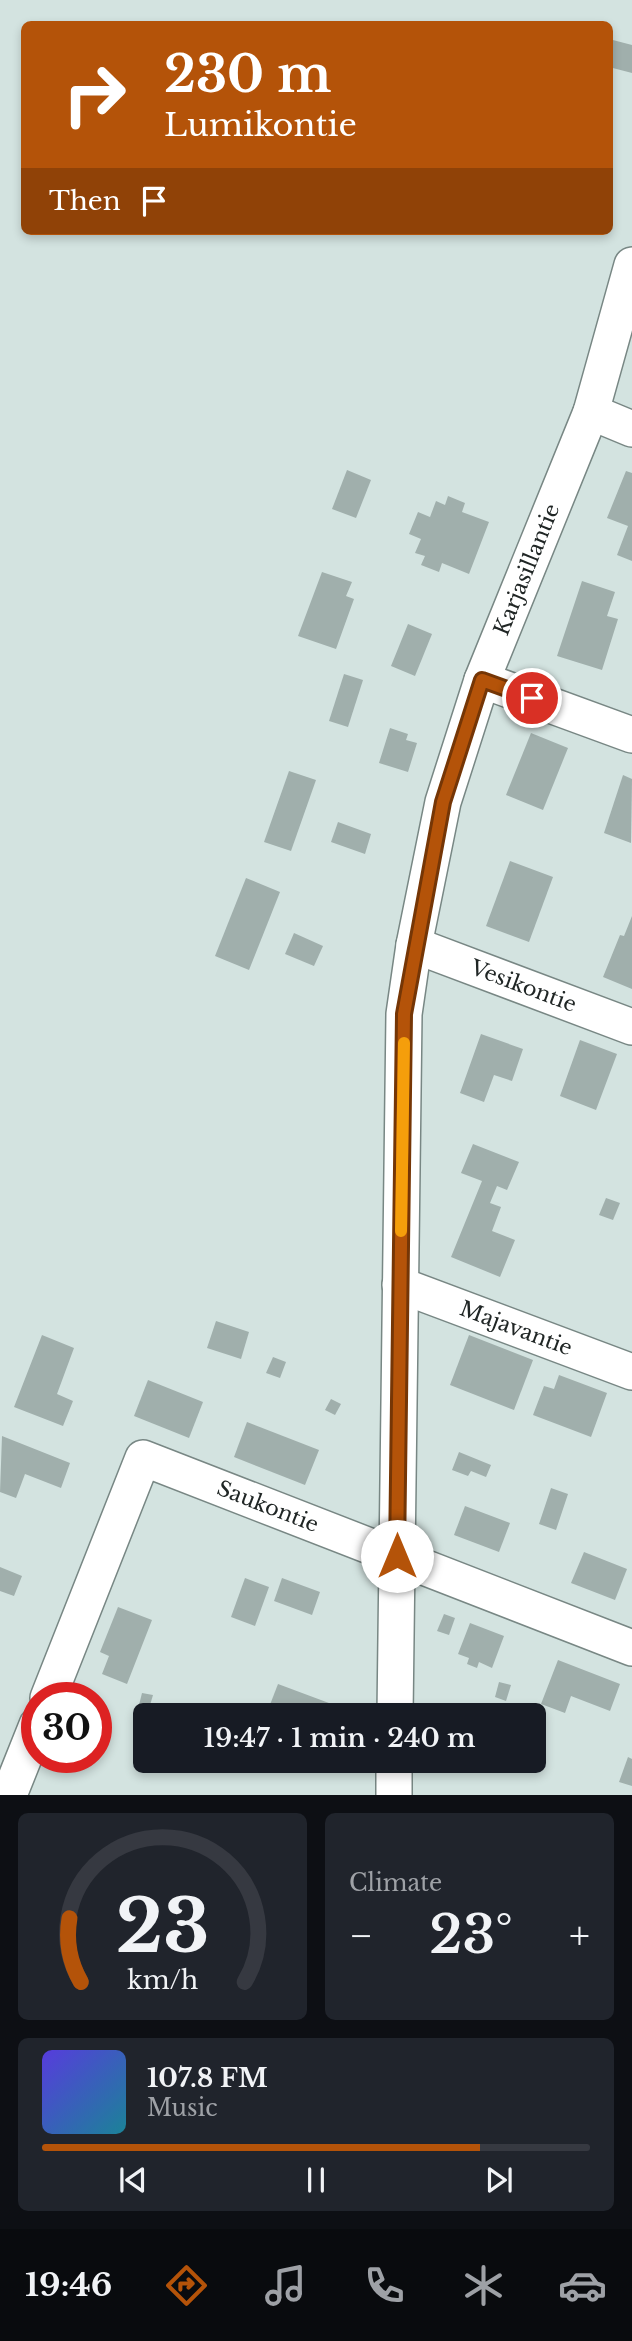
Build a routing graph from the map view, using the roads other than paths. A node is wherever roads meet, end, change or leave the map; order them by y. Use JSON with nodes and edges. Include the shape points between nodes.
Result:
{"nodes":[{"id":1,"x":632,"y":265,"type":"edge"},
{"id":2,"x":591,"y":412,"type":"junction"},
{"id":3,"x":632,"y":429,"type":"edge"},
{"id":4,"x":482,"y":680,"type":"junction"},
{"id":5,"x":632,"y":735,"type":"edge"},
{"id":6,"x":414,"y":945,"type":"junction"},
{"id":7,"x":632,"y":1027,"type":"edge"},
{"id":8,"x":400,"y":1285,"type":"junction"},
{"id":9,"x":632,"y":1372,"type":"edge"},
{"id":10,"x":397,"y":1556,"type":"junction"},
{"id":11,"x":632,"y":1648,"type":"edge"},
{"id":12,"x":54,"y":1682,"type":"edge"},
{"id":13,"x":395,"y":1703,"type":"edge"},
{"id":14,"x":21,"y":1765,"type":"edge"},
{"id":15,"x":394,"y":1773,"type":"edge"},
{"id":16,"x":9,"y":1795,"type":"edge"},
{"id":17,"x":394,"y":1795,"type":"edge"}],
"edges":[{"from":1,"to":2,"type":"street","name":"Karjasillantie"},
{"from":2,"to":3,"type":"street"},
{"from":2,"to":4,"type":"street","name":"Karjasillantie"},
{"from":4,"to":5,"type":"street"},
{"from":4,"to":6,"type":"street","name":"Karjasillantie","via":[[443,802]]},
{"from":6,"to":7,"type":"street","name":"Vesikontie"},
{"from":6,"to":8,"type":"street","name":"Karjasillantie","via":[[404,1014]]},
{"from":8,"to":9,"type":"street","name":"Majavantie"},
{"from":8,"to":10,"type":"street","name":"Karjasillantie"},
{"from":10,"to":11,"type":"street","name":"Saukontie"},
{"from":10,"to":12,"type":"street","name":"Saukontie","via":[[143,1458]]},
{"from":10,"to":13,"type":"street","name":"Karjasillantie"},
{"from":14,"to":16,"type":"street"},
{"from":15,"to":17,"type":"street"}]}
